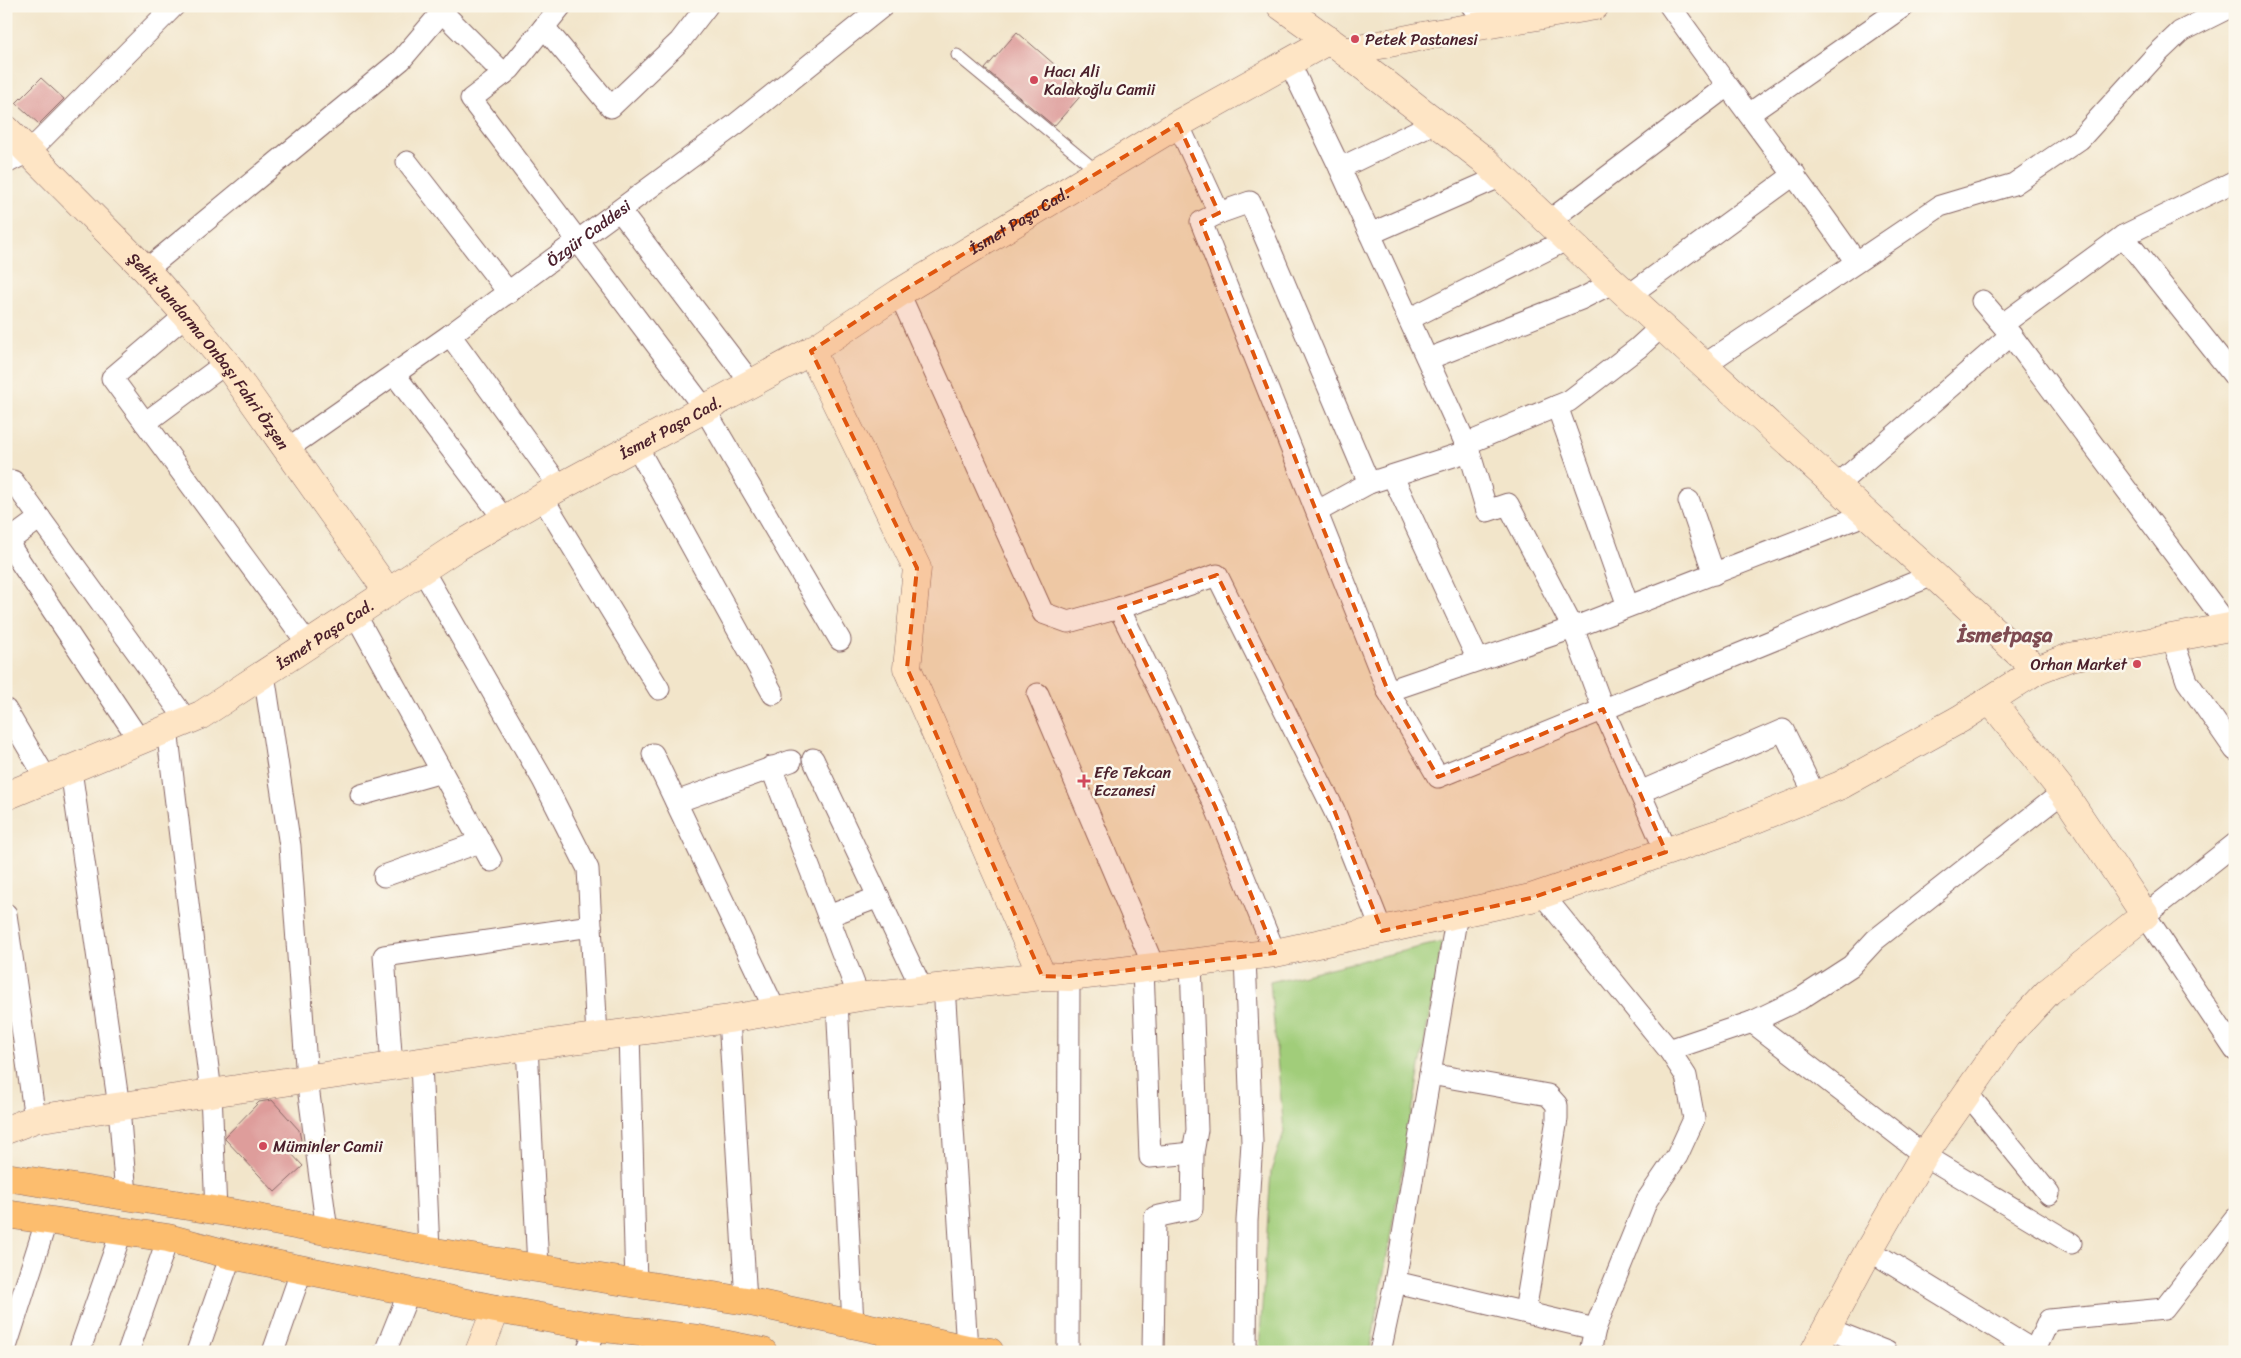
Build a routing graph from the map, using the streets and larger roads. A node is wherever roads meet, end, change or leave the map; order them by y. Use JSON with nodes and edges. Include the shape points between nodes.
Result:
{"nodes":[{"id":1,"x":174,"y":6,"type":"edge"},
{"id":2,"x":560,"y":6,"type":"edge"},
{"id":3,"x":707,"y":6,"type":"edge"},
{"id":4,"x":883,"y":6,"type":"edge"},
{"id":5,"x":1281,"y":6,"type":"edge"},
{"id":6,"x":1670,"y":6,"type":"edge"},
{"id":7,"x":1904,"y":6,"type":"edge"},
{"id":8,"x":2232,"y":6,"type":"edge"},
{"id":9,"x":1587,"y":7,"type":"edge"},
{"id":10,"x":444,"y":9,"type":"edge"},
{"id":11,"x":1481,"y":15,"type":"edge"},
{"id":12,"x":544,"y":27,"type":"junction"},
{"id":13,"x":1337,"y":46,"type":"junction"},
{"id":14,"x":1289,"y":62,"type":"junction"},
{"id":15,"x":504,"y":74,"type":"junction"},
{"id":16,"x":1726,"y":86,"type":"junction"},
{"id":17,"x":1748,"y":114,"type":"junction"},
{"id":18,"x":1436,"y":122,"type":"junction"},
{"id":19,"x":1178,"y":124,"type":"junction"},
{"id":20,"x":6,"y":129,"type":"edge"},
{"id":21,"x":18,"y":157,"type":"edge"},
{"id":22,"x":407,"y":162,"type":"dead end"},
{"id":23,"x":1340,"y":168,"type":"junction"},
{"id":24,"x":1795,"y":174,"type":"junction"},
{"id":25,"x":1502,"y":176,"type":"junction"},
{"id":26,"x":2235,"y":181,"type":"edge"},
{"id":27,"x":620,"y":211,"type":"junction"},
{"id":28,"x":1218,"y":213,"type":"junction"},
{"id":29,"x":1558,"y":230,"type":"junction"},
{"id":30,"x":1370,"y":234,"type":"junction"},
{"id":31,"x":2124,"y":236,"type":"junction"},
{"id":32,"x":578,"y":241,"type":"junction"},
{"id":33,"x":1856,"y":262,"type":"junction"},
{"id":34,"x":146,"y":270,"type":"junction"},
{"id":35,"x":1621,"y":289,"type":"junction"},
{"id":36,"x":509,"y":293,"type":"junction"},
{"id":37,"x":899,"y":293,"type":"junction"},
{"id":38,"x":1982,"y":301,"type":"dead end"},
{"id":39,"x":186,"y":315,"type":"junction"},
{"id":40,"x":1409,"y":319,"type":"junction"},
{"id":41,"x":1662,"y":326,"type":"junction"},
{"id":42,"x":2007,"y":329,"type":"junction"},
{"id":43,"x":450,"y":335,"type":"junction"},
{"id":44,"x":811,"y":351,"type":"junction"},
{"id":45,"x":1428,"y":359,"type":"junction"},
{"id":46,"x":226,"y":364,"type":"junction"},
{"id":47,"x":1704,"y":365,"type":"junction"},
{"id":48,"x":2233,"y":371,"type":"edge"},
{"id":49,"x":395,"y":375,"type":"junction"},
{"id":50,"x":751,"y":384,"type":"junction"},
{"id":51,"x":1558,"y":406,"type":"junction"},
{"id":52,"x":704,"y":408,"type":"junction"},
{"id":53,"x":145,"y":423,"type":"junction"},
{"id":54,"x":636,"y":445,"type":"junction"},
{"id":55,"x":1468,"y":447,"type":"junction"},
{"id":56,"x":287,"y":449,"type":"junction"},
{"id":57,"x":1393,"y":477,"type":"junction"},
{"id":58,"x":13,"y":481,"type":"dead end"},
{"id":59,"x":1369,"y":483,"type":"junction"},
{"id":60,"x":1836,"y":486,"type":"junction"},
{"id":61,"x":551,"y":492,"type":"junction"},
{"id":62,"x":1689,"y":501,"type":"dead end"},
{"id":63,"x":1318,"y":511,"type":"junction"},
{"id":64,"x":1867,"y":514,"type":"junction"},
{"id":65,"x":40,"y":518,"type":"junction"},
{"id":66,"x":504,"y":519,"type":"junction"},
{"id":67,"x":7,"y":542,"type":"edge"},
{"id":68,"x":422,"y":569,"type":"junction"},
{"id":69,"x":1714,"y":574,"type":"junction"},
{"id":70,"x":1933,"y":576,"type":"junction"},
{"id":71,"x":388,"y":592,"type":"junction"},
{"id":72,"x":1628,"y":606,"type":"junction"},
{"id":73,"x":1119,"y":608,"type":"junction"},
{"id":74,"x":355,"y":614,"type":"junction"},
{"id":75,"x":2232,"y":627,"type":"edge"},
{"id":76,"x":1573,"y":628,"type":"junction"},
{"id":77,"x":2172,"y":638,"type":"junction"},
{"id":78,"x":840,"y":640,"type":"dead end"},
{"id":79,"x":308,"y":644,"type":"junction"},
{"id":80,"x":1478,"y":660,"type":"junction"},
{"id":81,"x":2037,"y":670,"type":"junction"},
{"id":82,"x":264,"y":674,"type":"junction"},
{"id":83,"x":659,"y":690,"type":"dead end"},
{"id":84,"x":1388,"y":691,"type":"junction"},
{"id":85,"x":773,"y":694,"type":"dead end"},
{"id":86,"x":1038,"y":694,"type":"dead end"},
{"id":87,"x":1990,"y":700,"type":"junction"},
{"id":88,"x":1603,"y":709,"type":"junction"},
{"id":89,"x":6,"y":710,"type":"edge"},
{"id":90,"x":177,"y":725,"type":"junction"},
{"id":91,"x":140,"y":741,"type":"junction"},
{"id":92,"x":2235,"y":750,"type":"edge"},
{"id":93,"x":653,"y":754,"type":"dead end"},
{"id":94,"x":813,"y":759,"type":"dead end"},
{"id":95,"x":442,"y":772,"type":"junction"},
{"id":96,"x":59,"y":775,"type":"junction"},
{"id":97,"x":1640,"y":792,"type":"junction"},
{"id":98,"x":2063,"y":792,"type":"junction"},
{"id":99,"x":361,"y":795,"type":"dead end"},
{"id":100,"x":1815,"y":795,"type":"junction"},
{"id":101,"x":6,"y":796,"type":"edge"},
{"id":102,"x":676,"y":802,"type":"junction"},
{"id":103,"x":480,"y":842,"type":"junction"},
{"id":104,"x":2235,"y":844,"type":"edge"},
{"id":105,"x":1666,"y":852,"type":"junction"},
{"id":106,"x":491,"y":861,"type":"dead end"},
{"id":107,"x":384,"y":876,"type":"dead end"},
{"id":108,"x":1542,"y":894,"type":"junction"},
{"id":109,"x":879,"y":897,"type":"junction"},
{"id":110,"x":6,"y":914,"type":"edge"},
{"id":111,"x":1457,"y":914,"type":"junction"},
{"id":112,"x":2145,"y":915,"type":"junction"},
{"id":113,"x":828,"y":916,"type":"junction"},
{"id":114,"x":591,"y":926,"type":"junction"},
{"id":115,"x":1382,"y":931,"type":"junction"},
{"id":116,"x":1275,"y":953,"type":"junction"},
{"id":117,"x":1245,"y":956,"type":"junction"},
{"id":118,"x":1191,"y":963,"type":"junction"},
{"id":119,"x":1148,"y":968,"type":"junction"},
{"id":120,"x":1042,"y":976,"type":"junction"},
{"id":121,"x":1069,"y":977,"type":"junction"},
{"id":122,"x":933,"y":987,"type":"junction"},
{"id":123,"x":848,"y":999,"type":"junction"},
{"id":124,"x":776,"y":1012,"type":"junction"},
{"id":125,"x":729,"y":1019,"type":"junction"},
{"id":126,"x":1752,"y":1022,"type":"junction"},
{"id":127,"x":629,"y":1033,"type":"junction"},
{"id":128,"x":597,"y":1037,"type":"junction"},
{"id":129,"x":527,"y":1046,"type":"junction"},
{"id":130,"x":1669,"y":1050,"type":"junction"},
{"id":131,"x":2235,"y":1050,"type":"edge"},
{"id":132,"x":421,"y":1062,"type":"junction"},
{"id":133,"x":392,"y":1067,"type":"junction"},
{"id":134,"x":1430,"y":1074,"type":"junction"},
{"id":135,"x":307,"y":1078,"type":"junction"},
{"id":136,"x":212,"y":1092,"type":"junction"},
{"id":137,"x":1967,"y":1093,"type":"junction"},
{"id":138,"x":119,"y":1107,"type":"junction"},
{"id":139,"x":35,"y":1119,"type":"junction"},
{"id":140,"x":6,"y":1130,"type":"edge"},
{"id":141,"x":1193,"y":1153,"type":"junction"},
{"id":142,"x":1924,"y":1155,"type":"junction"},
{"id":143,"x":6,"y":1177,"type":"edge"},
{"id":144,"x":2049,"y":1194,"type":"dead end"},
{"id":145,"x":126,"y":1195,"type":"junction"},
{"id":146,"x":216,"y":1211,"type":"junction"},
{"id":147,"x":6,"y":1214,"type":"edge"},
{"id":148,"x":2235,"y":1218,"type":"edge"},
{"id":149,"x":47,"y":1219,"type":"junction"},
{"id":150,"x":122,"y":1230,"type":"junction"},
{"id":151,"x":327,"y":1231,"type":"junction"},
{"id":152,"x":168,"y":1238,"type":"junction"},
{"id":153,"x":2071,"y":1243,"type":"dead end"},
{"id":154,"x":1869,"y":1250,"type":"junction"},
{"id":155,"x":429,"y":1251,"type":"junction"},
{"id":156,"x":231,"y":1255,"type":"junction"},
{"id":157,"x":538,"y":1267,"type":"junction"},
{"id":158,"x":302,"y":1269,"type":"junction"},
{"id":159,"x":1395,"y":1282,"type":"junction"},
{"id":160,"x":636,"y":1284,"type":"junction"},
{"id":161,"x":409,"y":1292,"type":"junction"},
{"id":162,"x":746,"y":1301,"type":"junction"},
{"id":163,"x":496,"y":1309,"type":"junction"},
{"id":164,"x":1525,"y":1312,"type":"junction"},
{"id":165,"x":854,"y":1325,"type":"junction"},
{"id":166,"x":596,"y":1327,"type":"junction"},
{"id":167,"x":1595,"y":1329,"type":"junction"},
{"id":168,"x":1820,"y":1340,"type":"edge"},
{"id":169,"x":698,"y":1345,"type":"edge"},
{"id":170,"x":6,"y":1347,"type":"edge"},
{"id":171,"x":979,"y":1350,"type":"edge"},
{"id":172,"x":2034,"y":1351,"type":"edge"},
{"id":173,"x":79,"y":1352,"type":"edge"},
{"id":174,"x":128,"y":1352,"type":"edge"},
{"id":175,"x":197,"y":1352,"type":"edge"},
{"id":176,"x":273,"y":1352,"type":"edge"},
{"id":177,"x":385,"y":1352,"type":"edge"},
{"id":178,"x":479,"y":1352,"type":"edge"},
{"id":179,"x":587,"y":1352,"type":"edge"},
{"id":180,"x":763,"y":1352,"type":"edge"},
{"id":181,"x":1068,"y":1352,"type":"edge"},
{"id":182,"x":1153,"y":1352,"type":"edge"},
{"id":183,"x":1246,"y":1352,"type":"edge"},
{"id":184,"x":1380,"y":1352,"type":"edge"},
{"id":185,"x":1590,"y":1352,"type":"edge"},
{"id":186,"x":1887,"y":1352,"type":"edge"}],
"edges":[{"from":1,"to":21,"type":"street"},
{"from":2,"to":12,"type":"street"},
{"from":3,"to":12,"type":"street","via":[[680,41],[610,107]]},
{"from":4,"to":27,"type":"street","name":"Özgür Caddesi","via":[[736,124]]},
{"from":5,"to":13,"type":"main road"},
{"from":6,"to":16,"type":"street"},
{"from":7,"to":17,"type":"street"},
{"from":8,"to":33,"type":"street","via":[[2180,32],[2080,139],[2014,184],[1940,206]]},
{"from":9,"to":11,"type":"main road","name":"İsmet Paşa Cad."},
{"from":10,"to":15,"type":"street"},
{"from":10,"to":34,"type":"street","via":[[401,60]]},
{"from":11,"to":13,"type":"main road","name":"İsmet Paşa Cad."},
{"from":12,"to":15,"type":"street"},
{"from":13,"to":14,"type":"main road","name":"İsmet Paşa Cad."},
{"from":13,"to":18,"type":"main road"},
{"from":14,"to":19,"type":"main road","name":"İsmet Paşa Cad."},
{"from":14,"to":23,"type":"street"},
{"from":15,"to":32,"type":"street","via":[[471,99]]},
{"from":16,"to":17,"type":"street"},
{"from":16,"to":29,"type":"street"},
{"from":17,"to":24,"type":"street"},
{"from":18,"to":23,"type":"street"},
{"from":18,"to":25,"type":"main road"},
{"from":19,"to":28,"type":"street"},
{"from":19,"to":37,"type":"main road","name":"İsmet Paşa Cad."},
{"from":20,"to":21,"type":"main road","name":"Şehit Jandarma Onbaşı Fahri Özşen"},
{"from":21,"to":34,"type":"main road","name":"Şehit Jandarma Onbaşı Fahri Özşen"},
{"from":22,"to":36,"type":"street"},
{"from":23,"to":30,"type":"street"},
{"from":24,"to":33,"type":"street"},
{"from":24,"to":35,"type":"street"},
{"from":25,"to":29,"type":"main road"},
{"from":25,"to":30,"type":"street"},
{"from":26,"to":31,"type":"street"},
{"from":27,"to":32,"type":"street","name":"Özgür Caddesi"},
{"from":27,"to":50,"type":"street"},
{"from":28,"to":59,"type":"street","via":[[1250,202]]},
{"from":28,"to":63,"type":"street","via":[[1200,222]]},
{"from":29,"to":35,"type":"main road"},
{"from":29,"to":40,"type":"street"},
{"from":30,"to":40,"type":"street"},
{"from":31,"to":42,"type":"street"},
{"from":31,"to":48,"type":"street"},
{"from":32,"to":36,"type":"street","name":"Özgür Caddesi"},
{"from":32,"to":52,"type":"street"},
{"from":33,"to":47,"type":"street"},
{"from":34,"to":39,"type":"main road","name":"Şehit Jandarma Onbaşı Fahri Özşen"},
{"from":35,"to":41,"type":"main road"},
{"from":35,"to":45,"type":"street","via":[[1581,299]]},
{"from":36,"to":43,"type":"street","name":"Özgür Caddesi"},
{"from":37,"to":44,"type":"main road","name":"İsmet Paşa Cad."},
{"from":37,"to":73,"type":"street","via":[[1043,613],[1068,622]]},
{"from":38,"to":42,"type":"street"},
{"from":39,"to":46,"type":"main road","name":"Şehit Jandarma Onbaşı Fahri Özşen"},
{"from":39,"to":53,"type":"street","via":[[112,378]]},
{"from":40,"to":45,"type":"street"},
{"from":41,"to":47,"type":"main road"},
{"from":41,"to":51,"type":"street","via":[[1638,348]]},
{"from":42,"to":60,"type":"street"},
{"from":42,"to":75,"type":"street"},
{"from":43,"to":49,"type":"street","name":"Özgür Caddesi"},
{"from":43,"to":61,"type":"street"},
{"from":44,"to":50,"type":"main road","name":"İsmet Paşa Cad."},
{"from":44,"to":120,"type":"main road","via":[[918,568],[907,668]]},
{"from":45,"to":55,"type":"street"},
{"from":46,"to":53,"type":"street"},
{"from":46,"to":56,"type":"main road","name":"Şehit Jandarma Onbaşı Fahri Özşen"},
{"from":47,"to":60,"type":"main road"},
{"from":49,"to":56,"type":"street","name":"Özgür Caddesi"},
{"from":49,"to":66,"type":"street"},
{"from":50,"to":52,"type":"main road","name":"İsmet Paşa Cad."},
{"from":51,"to":55,"type":"street"},
{"from":51,"to":72,"type":"street"},
{"from":52,"to":54,"type":"main road","name":"İsmet Paşa Cad."},
{"from":52,"to":78,"type":"street"},
{"from":53,"to":79,"type":"street"},
{"from":54,"to":61,"type":"main road","name":"İsmet Paşa Cad."},
{"from":54,"to":85,"type":"street"},
{"from":55,"to":57,"type":"street"},
{"from":55,"to":76,"type":"street","via":[[1487,511],[1508,504]]},
{"from":56,"to":71,"type":"main road","name":"Şehit Jandarma Onbaşı Fahri Özşen"},
{"from":57,"to":59,"type":"street"},
{"from":57,"to":80,"type":"street"},
{"from":58,"to":65,"type":"street"},
{"from":59,"to":63,"type":"street"},
{"from":60,"to":64,"type":"main road"},
{"from":61,"to":66,"type":"main road","name":"İsmet Paşa Cad."},
{"from":61,"to":83,"type":"street"},
{"from":62,"to":69,"type":"street"},
{"from":63,"to":84,"type":"street"},
{"from":64,"to":69,"type":"street"},
{"from":64,"to":70,"type":"main road"},
{"from":65,"to":67,"type":"street"},
{"from":65,"to":90,"type":"street"},
{"from":66,"to":68,"type":"main road","name":"İsmet Paşa Cad."},
{"from":67,"to":91,"type":"street"},
{"from":68,"to":71,"type":"main road","name":"İsmet Paşa Cad."},
{"from":68,"to":114,"type":"street","via":[[543,780],[588,869]]},
{"from":69,"to":72,"type":"street"},
{"from":70,"to":81,"type":"main road"},
{"from":70,"to":88,"type":"street"},
{"from":71,"to":74,"type":"main road","name":"İsmet Paşa Cad."},
{"from":72,"to":76,"type":"street"},
{"from":73,"to":115,"type":"street","via":[[1217,575],[1334,810]]},
{"from":73,"to":116,"type":"street","via":[[1215,806]]},
{"from":74,"to":79,"type":"main road","name":"İsmet Paşa Cad."},
{"from":74,"to":95,"type":"street"},
{"from":75,"to":77,"type":"main road"},
{"from":76,"to":80,"type":"street"},
{"from":76,"to":88,"type":"street"},
{"from":77,"to":81,"type":"main road","via":[[2070,657]]},
{"from":77,"to":92,"type":"street","via":[[2187,681]]},
{"from":79,"to":82,"type":"main road","name":"İsmet Paşa Cad."},
{"from":80,"to":84,"type":"street"},
{"from":81,"to":87,"type":"main road"},
{"from":82,"to":90,"type":"main road","name":"İsmet Paşa Cad.","via":[[201,715]]},
{"from":82,"to":135,"type":"street","via":[[290,846]]},
{"from":84,"to":88,"type":"street","via":[[1438,777]]},
{"from":86,"to":119,"type":"street"},
{"from":87,"to":98,"type":"main road"},
{"from":87,"to":100,"type":"main road","via":[[1960,720],[1841,785]]},
{"from":88,"to":97,"type":"street"},
{"from":89,"to":96,"type":"street"},
{"from":90,"to":91,"type":"main road","name":"İsmet Paşa Cad."},
{"from":90,"to":136,"type":"street"},
{"from":91,"to":96,"type":"main road","name":"İsmet Paşa Cad."},
{"from":93,"to":102,"type":"street"},
{"from":94,"to":109,"type":"street"},
{"from":95,"to":99,"type":"street"},
{"from":95,"to":103,"type":"street"},
{"from":96,"to":101,"type":"main road","name":"İsmet Paşa Cad."},
{"from":96,"to":138,"type":"street"},
{"from":97,"to":100,"type":"street","via":[[1783,730]]},
{"from":97,"to":105,"type":"street"},
{"from":98,"to":112,"type":"main road"},
{"from":98,"to":126,"type":"street","via":[[1875,940],[1851,966],[1800,999]]},
{"from":100,"to":105,"type":"main road"},
{"from":102,"to":113,"type":"street","via":[[781,764]]},
{"from":102,"to":124,"type":"street"},
{"from":103,"to":106,"type":"street"},
{"from":103,"to":107,"type":"street"},
{"from":104,"to":112,"type":"street"},
{"from":105,"to":108,"type":"main road"},
{"from":108,"to":111,"type":"main road"},
{"from":108,"to":130,"type":"street"},
{"from":109,"to":113,"type":"street"},
{"from":109,"to":122,"type":"street"},
{"from":110,"to":139,"type":"street"},
{"from":111,"to":115,"type":"main road"},
{"from":111,"to":134,"type":"street"},
{"from":112,"to":131,"type":"street"},
{"from":112,"to":137,"type":"main road","via":[[2048,992],[2007,1036]]},
{"from":113,"to":123,"type":"street"},
{"from":114,"to":128,"type":"street"},
{"from":114,"to":133,"type":"street","via":[[384,956]]},
{"from":115,"to":116,"type":"main road"},
{"from":116,"to":117,"type":"main road"},
{"from":117,"to":118,"type":"main road"},
{"from":117,"to":183,"type":"street","via":[[1252,1142],[1247,1221]]},
{"from":118,"to":119,"type":"main road"},
{"from":118,"to":141,"type":"street","via":[[1197,1130]]},
{"from":119,"to":121,"type":"main road"},
{"from":119,"to":141,"type":"street","via":[[1150,1157]]},
{"from":120,"to":121,"type":"main road"},
{"from":120,"to":122,"type":"main road"},
{"from":121,"to":181,"type":"street"},
{"from":122,"to":123,"type":"main road"},
{"from":122,"to":171,"type":"street"},
{"from":123,"to":124,"type":"main road"},
{"from":123,"to":165,"type":"street"},
{"from":124,"to":125,"type":"main road"},
{"from":125,"to":127,"type":"main road"},
{"from":125,"to":162,"type":"street"},
{"from":126,"to":130,"type":"street"},
{"from":126,"to":142,"type":"street"},
{"from":127,"to":128,"type":"main road"},
{"from":127,"to":160,"type":"street"},
{"from":128,"to":129,"type":"main road"},
{"from":129,"to":132,"type":"main road"},
{"from":129,"to":157,"type":"street"},
{"from":130,"to":167,"type":"street","via":[[1686,1076],[1694,1118],[1678,1156],[1647,1200]]},
{"from":132,"to":133,"type":"main road"},
{"from":132,"to":155,"type":"street"},
{"from":133,"to":135,"type":"main road"},
{"from":134,"to":159,"type":"street"},
{"from":134,"to":164,"type":"street","via":[[1548,1095],[1557,1105],[1558,1119]]},
{"from":135,"to":136,"type":"main road"},
{"from":135,"to":151,"type":"street"},
{"from":136,"to":138,"type":"main road"},
{"from":136,"to":146,"type":"street"},
{"from":137,"to":142,"type":"main road"},
{"from":137,"to":144,"type":"street"},
{"from":138,"to":139,"type":"main road"},
{"from":138,"to":145,"type":"street"},
{"from":139,"to":140,"type":"main road"},
{"from":141,"to":182,"type":"street","via":[[1192,1209],[1155,1217]]},
{"from":142,"to":153,"type":"street"},
{"from":142,"to":154,"type":"main road"},
{"from":143,"to":145,"type":"main road"},
{"from":145,"to":146,"type":"main road"},
{"from":146,"to":151,"type":"main road"},
{"from":147,"to":149,"type":"main road"},
{"from":148,"to":172,"type":"street","via":[[2164,1308],[2049,1320]]},
{"from":149,"to":150,"type":"main road"},
{"from":149,"to":170,"type":"street"},
{"from":150,"to":152,"type":"main road"},
{"from":150,"to":173,"type":"street"},
{"from":151,"to":155,"type":"main road"},
{"from":152,"to":156,"type":"main road"},
{"from":152,"to":174,"type":"street"},
{"from":154,"to":168,"type":"main road"},
{"from":154,"to":172,"type":"street"},
{"from":155,"to":157,"type":"main road"},
{"from":156,"to":158,"type":"main road"},
{"from":156,"to":175,"type":"street"},
{"from":157,"to":160,"type":"main road"},
{"from":158,"to":161,"type":"main road"},
{"from":158,"to":176,"type":"street"},
{"from":159,"to":164,"type":"street"},
{"from":159,"to":184,"type":"street"},
{"from":160,"to":162,"type":"main road"},
{"from":161,"to":163,"type":"main road"},
{"from":161,"to":177,"type":"street"},
{"from":162,"to":165,"type":"main road"},
{"from":163,"to":166,"type":"main road"},
{"from":163,"to":178,"type":"main road"},
{"from":164,"to":167,"type":"street"},
{"from":165,"to":171,"type":"main road"},
{"from":166,"to":169,"type":"main road"},
{"from":166,"to":179,"type":"street"},
{"from":167,"to":185,"type":"street"},
{"from":168,"to":186,"type":"street"},
{"from":169,"to":180,"type":"main road"}]}
